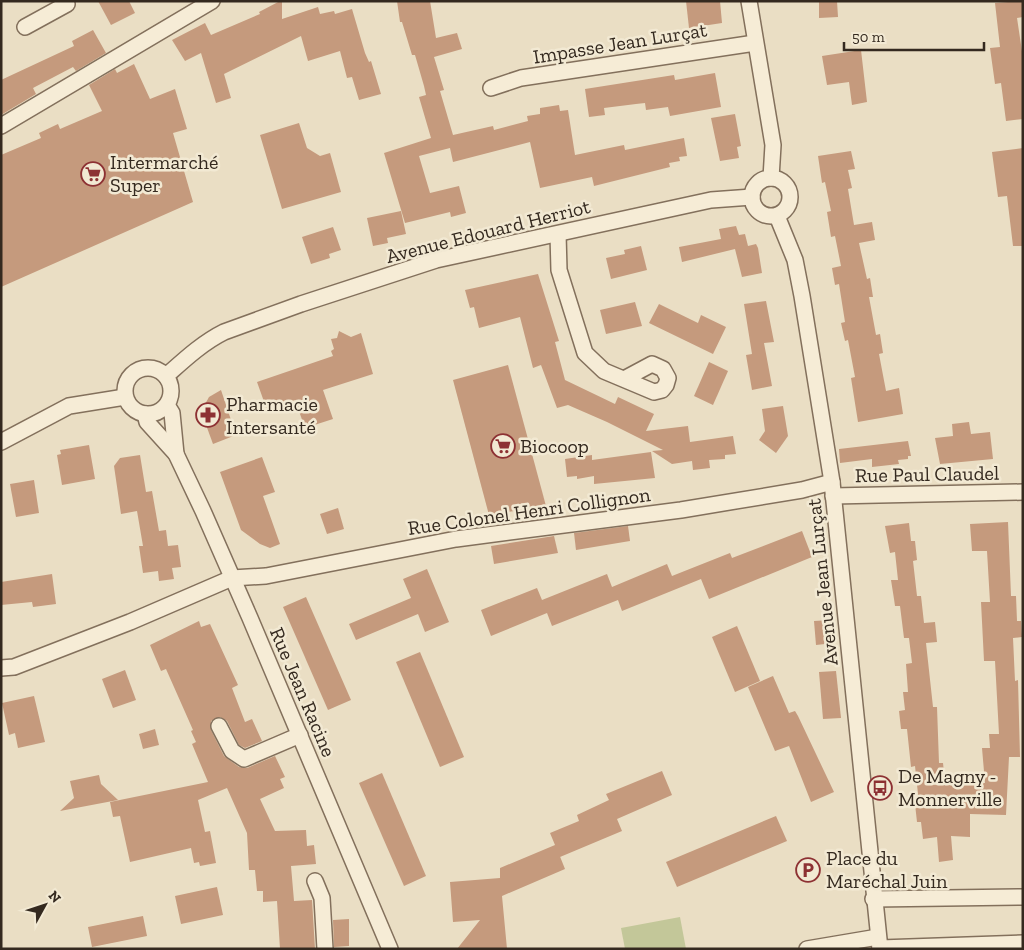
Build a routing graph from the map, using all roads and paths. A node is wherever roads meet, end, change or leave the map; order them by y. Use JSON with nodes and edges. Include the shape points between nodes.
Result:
{"nodes":[{"id":1,"x":66,"y":1,"type":"edge"},
{"id":2,"x":212,"y":1,"type":"edge"},
{"id":3,"x":750,"y":1,"type":"edge"},
{"id":4,"x":26,"y":27,"type":"dead end"},
{"id":5,"x":755,"y":43,"type":"junction"},
{"id":6,"x":492,"y":88,"type":"dead end"},
{"id":7,"x":1,"y":126,"type":"edge"},
{"id":8,"x":771,"y":178,"type":"junction"},
{"id":9,"x":752,"y":197,"type":"junction"},
{"id":10,"x":777,"y":216,"type":"junction"},
{"id":11,"x":558,"y":234,"type":"junction"},
{"id":12,"x":166,"y":376,"type":"junction"},
{"id":13,"x":624,"y":379,"type":"dead end"},
{"id":14,"x":125,"y":397,"type":"junction"},
{"id":15,"x":167,"y":405,"type":"junction"},
{"id":16,"x":145,"y":414,"type":"junction"},
{"id":17,"x":1,"y":442,"type":"edge"},
{"id":18,"x":176,"y":454,"type":"junction"},
{"id":19,"x":832,"y":489,"type":"junction"},
{"id":20,"x":1023,"y":492,"type":"edge"},
{"id":21,"x":232,"y":578,"type":"junction"},
{"id":22,"x":1,"y":668,"type":"edge"},
{"id":23,"x":219,"y":726,"type":"dead end"},
{"id":24,"x":300,"y":735,"type":"junction"},
{"id":25,"x":315,"y":881,"type":"dead end"},
{"id":26,"x":1023,"y":897,"type":"edge"},
{"id":27,"x":873,"y":899,"type":"junction"},
{"id":28,"x":1023,"y":943,"type":"edge"},
{"id":29,"x":879,"y":944,"type":"edge"},
{"id":30,"x":325,"y":949,"type":"edge"},
{"id":31,"x":390,"y":949,"type":"edge"},
{"id":32,"x":808,"y":949,"type":"edge"}],
"edges":[{"from":1,"to":4,"type":"street","via":[[67,4]]},
{"from":2,"to":7,"type":"street"},
{"from":3,"to":5,"type":"street"},
{"from":5,"to":6,"type":"street","name":"Impasse Jean Lurçat","via":[[521,78]]},
{"from":5,"to":8,"type":"street","via":[[773,146]]},
{"from":8,"to":9,"type":"street","via":[[756,185]]},
{"from":8,"to":10,"type":"street","via":[[785,185],[790,197],[785,210]]},
{"from":9,"to":10,"type":"street","via":[[756,210],[761,214]]},
{"from":9,"to":11,"type":"street","name":"Avenue Edouard Herriot","via":[[711,200]]},
{"from":10,"to":19,"type":"street","name":"Avenue Jean Lurçat","via":[[795,260]]},
{"from":11,"to":12,"type":"street","name":"Avenue Edouard Herriot","via":[[436,260],[301,304],[212,338]]},
{"from":11,"to":13,"type":"street","via":[[559,270],[585,353],[604,371]]},
{"from":12,"to":14,"type":"street","via":[[156,369],[143,368],[134,372],[124,387]]},
{"from":12,"to":15,"type":"street","via":[[171,395]]},
{"from":14,"to":16,"type":"street","via":[[136,412]]},
{"from":14,"to":17,"type":"street","via":[[69,406]]},
{"from":15,"to":16,"type":"street","via":[[157,412]]},
{"from":15,"to":18,"type":"street","name":"Rue Jean Racine","via":[[172,413]]},
{"from":16,"to":18,"type":"street","name":"Rue Jean Racine","via":[[147,422]]},
{"from":18,"to":21,"type":"street","name":"Rue Jean Racine"},
{"from":19,"to":20,"type":"street","name":"Rue Paul Claudel"},
{"from":19,"to":21,"type":"street","name":"Rue Colonel Henri Collignon","via":[[802,490],[456,539],[266,576]]},
{"from":19,"to":27,"type":"street","name":"Avenue Jean Lurçat"},
{"from":21,"to":22,"type":"street","name":"Rue Colonel Henri Collignon","via":[[130,622],[14,667]]},
{"from":21,"to":24,"type":"street","name":"Rue Jean Racine"},
{"from":23,"to":24,"type":"street","via":[[232,752],[244,759]]},
{"from":24,"to":31,"type":"street","name":"Rue Jean Racine"},
{"from":25,"to":30,"type":"street","via":[[322,898]]},
{"from":26,"to":27,"type":"street"},
{"from":27,"to":29,"type":"street","name":"Avenue Jean Lurçat"},
{"from":28,"to":29,"type":"street"},
{"from":29,"to":32,"type":"street"}]}
